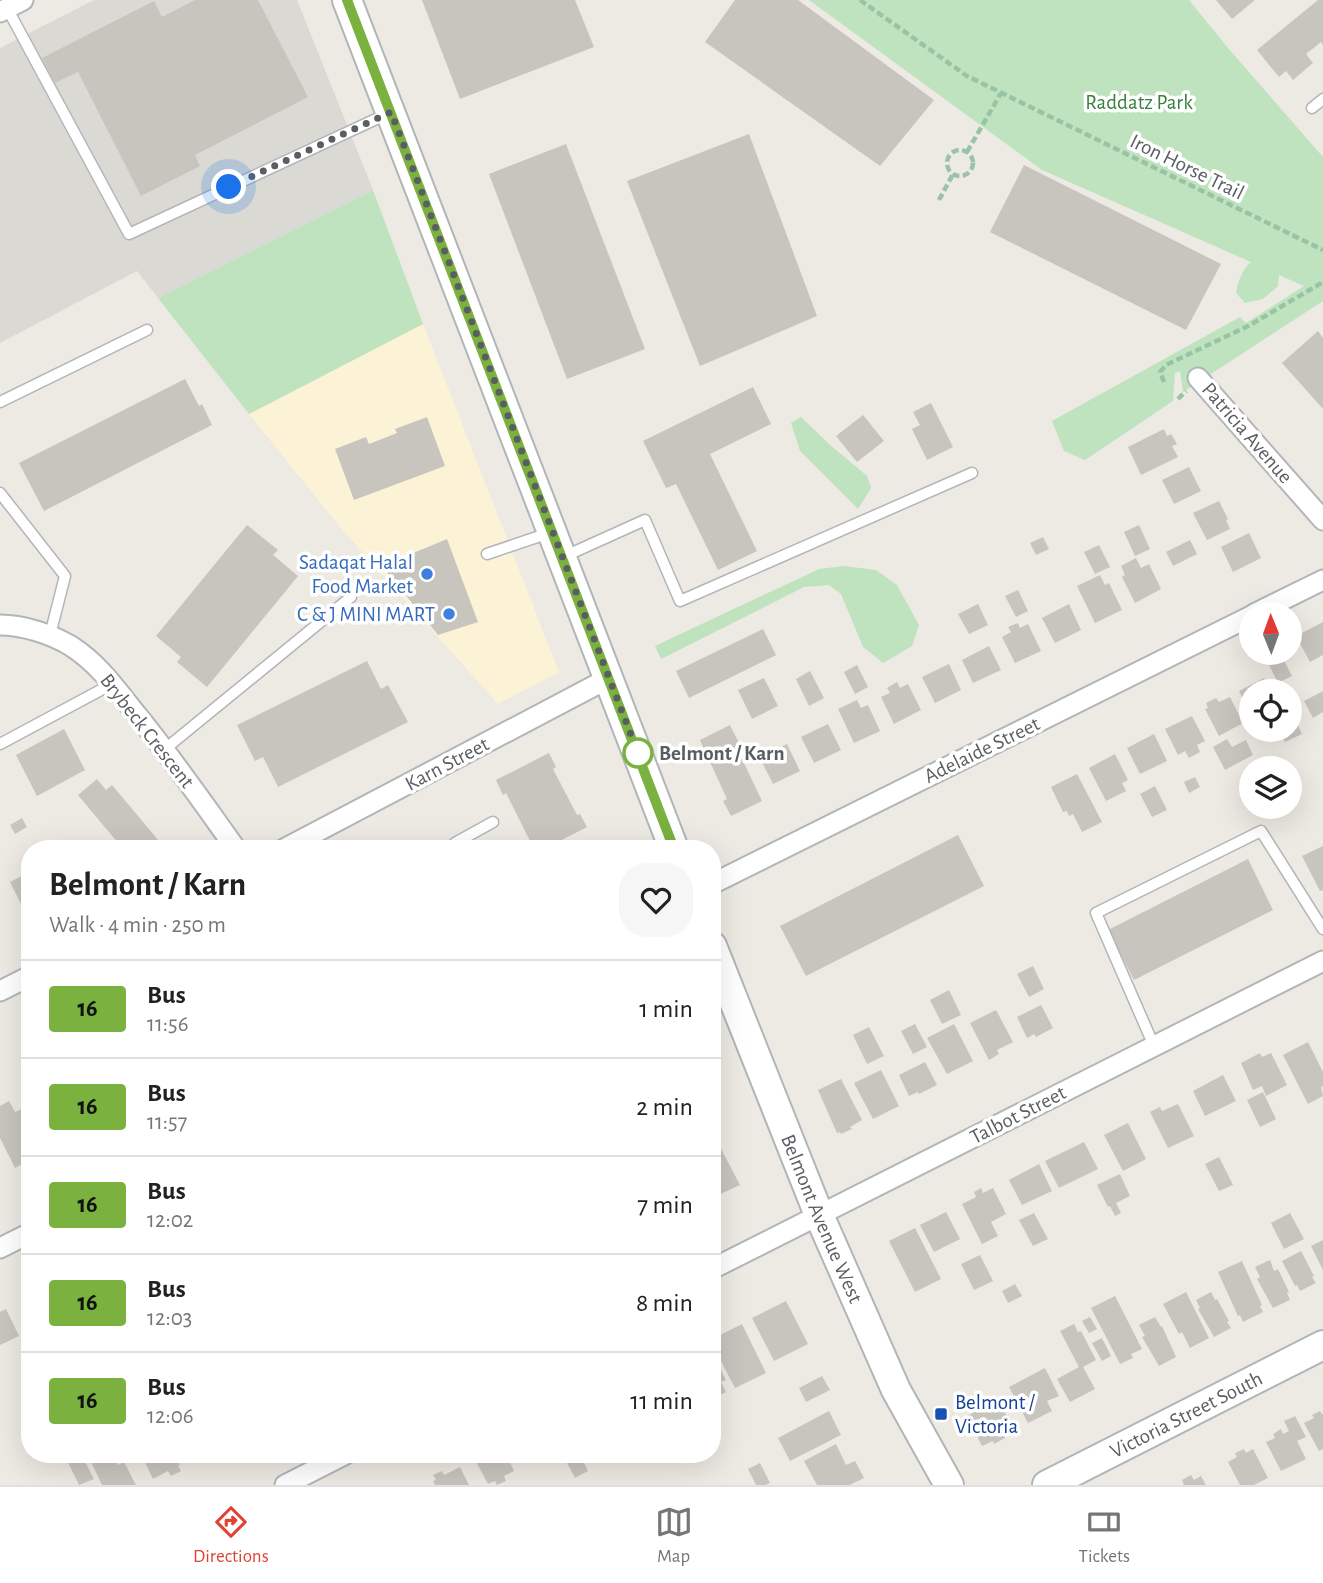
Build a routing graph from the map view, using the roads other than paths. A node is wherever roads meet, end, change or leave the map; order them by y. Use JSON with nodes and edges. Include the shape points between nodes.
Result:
{"nodes":[{"id":1,"x":347,"y":0,"type":"edge"},
{"id":2,"x":10,"y":7,"type":"edge"},
{"id":3,"x":1323,"y":99,"type":"edge"},
{"id":4,"x":1312,"y":108,"type":"dead end"},
{"id":5,"x":391,"y":112,"type":"junction"},
{"id":6,"x":147,"y":330,"type":"dead end"},
{"id":7,"x":1198,"y":378,"type":"dead end"},
{"id":8,"x":0,"y":402,"type":"edge"},
{"id":9,"x":972,"y":472,"type":"dead end"},
{"id":10,"x":0,"y":493,"type":"edge"},
{"id":11,"x":1323,"y":520,"type":"edge"},
{"id":12,"x":557,"y":545,"type":"junction"},
{"id":13,"x":487,"y":554,"type":"dead end"},
{"id":14,"x":1323,"y":580,"type":"edge"},
{"id":15,"x":351,"y":597,"type":"dead end"},
{"id":16,"x":1279,"y":602,"type":"edge"},
{"id":17,"x":1239,"y":622,"type":"edge"},
{"id":18,"x":0,"y":625,"type":"edge"},
{"id":19,"x":50,"y":635,"type":"junction"},
{"id":20,"x":609,"y":678,"type":"junction"},
{"id":21,"x":112,"y":684,"type":"junction"},
{"id":22,"x":0,"y":744,"type":"edge"},
{"id":23,"x":164,"y":749,"type":"junction"},
{"id":24,"x":493,"y":822,"type":"dead end"},
{"id":25,"x":230,"y":840,"type":"edge"},
{"id":26,"x":301,"y":840,"type":"edge"},
{"id":27,"x":460,"y":840,"type":"edge"},
{"id":28,"x":671,"y":840,"type":"edge"},
{"id":29,"x":721,"y":880,"type":"edge"},
{"id":30,"x":1323,"y":929,"type":"edge"},
{"id":31,"x":1323,"y":961,"type":"edge"},
{"id":32,"x":721,"y":969,"type":"edge"},
{"id":33,"x":21,"y":980,"type":"edge"},
{"id":34,"x":0,"y":991,"type":"edge"},
{"id":35,"x":1154,"y":1046,"type":"junction"},
{"id":36,"x":819,"y":1215,"type":"junction"},
{"id":37,"x":21,"y":1238,"type":"edge"},
{"id":38,"x":0,"y":1248,"type":"edge"},
{"id":39,"x":721,"y":1264,"type":"edge"},
{"id":40,"x":1323,"y":1345,"type":"edge"},
{"id":41,"x":328,"y":1463,"type":"edge"},
{"id":42,"x":285,"y":1485,"type":"edge"},
{"id":43,"x":949,"y":1485,"type":"edge"},
{"id":44,"x":1048,"y":1485,"type":"edge"}],
"edges":[{"from":1,"to":5,"type":"street"},
{"from":2,"to":5,"type":"lane","via":[[129,234]]},
{"from":3,"to":4,"type":"lane"},
{"from":5,"to":12,"type":"street"},
{"from":6,"to":8,"type":"lane"},
{"from":7,"to":11,"type":"street","name":"Patricia Avenue"},
{"from":9,"to":12,"type":"lane","via":[[680,601],[645,520]]},
{"from":10,"to":19,"type":"lane","via":[[65,576]]},
{"from":12,"to":13,"type":"lane"},
{"from":12,"to":20,"type":"street"},
{"from":14,"to":16,"type":"street","name":"Adelaide Street"},
{"from":15,"to":23,"type":"lane"},
{"from":17,"to":29,"type":"street","name":"Adelaide Street"},
{"from":18,"to":19,"type":"street","name":"Brybeck Crescent"},
{"from":19,"to":21,"type":"street","name":"Brybeck Crescent","via":[[102,670]]},
{"from":20,"to":26,"type":"street","name":"Karn Street"},
{"from":20,"to":28,"type":"street"},
{"from":21,"to":22,"type":"lane"},
{"from":21,"to":23,"type":"street","name":"Brybeck Crescent"},
{"from":23,"to":25,"type":"street","name":"Brybeck Crescent"},
{"from":24,"to":27,"type":"lane"},
{"from":30,"to":35,"type":"lane","via":[[1261,831],[1096,913]]},
{"from":31,"to":35,"type":"street","name":"Talbot Street"},
{"from":32,"to":36,"type":"street","name":"Belmont Avenue West"},
{"from":33,"to":34,"type":"street"},
{"from":35,"to":36,"type":"street","name":"Talbot Street"},
{"from":36,"to":39,"type":"street","name":"Talbot Street"},
{"from":36,"to":43,"type":"street","name":"Belmont Avenue West","via":[[896,1390]]},
{"from":37,"to":38,"type":"street"},
{"from":40,"to":44,"type":"street","name":"Victoria Street South"},
{"from":41,"to":42,"type":"street"}]}
